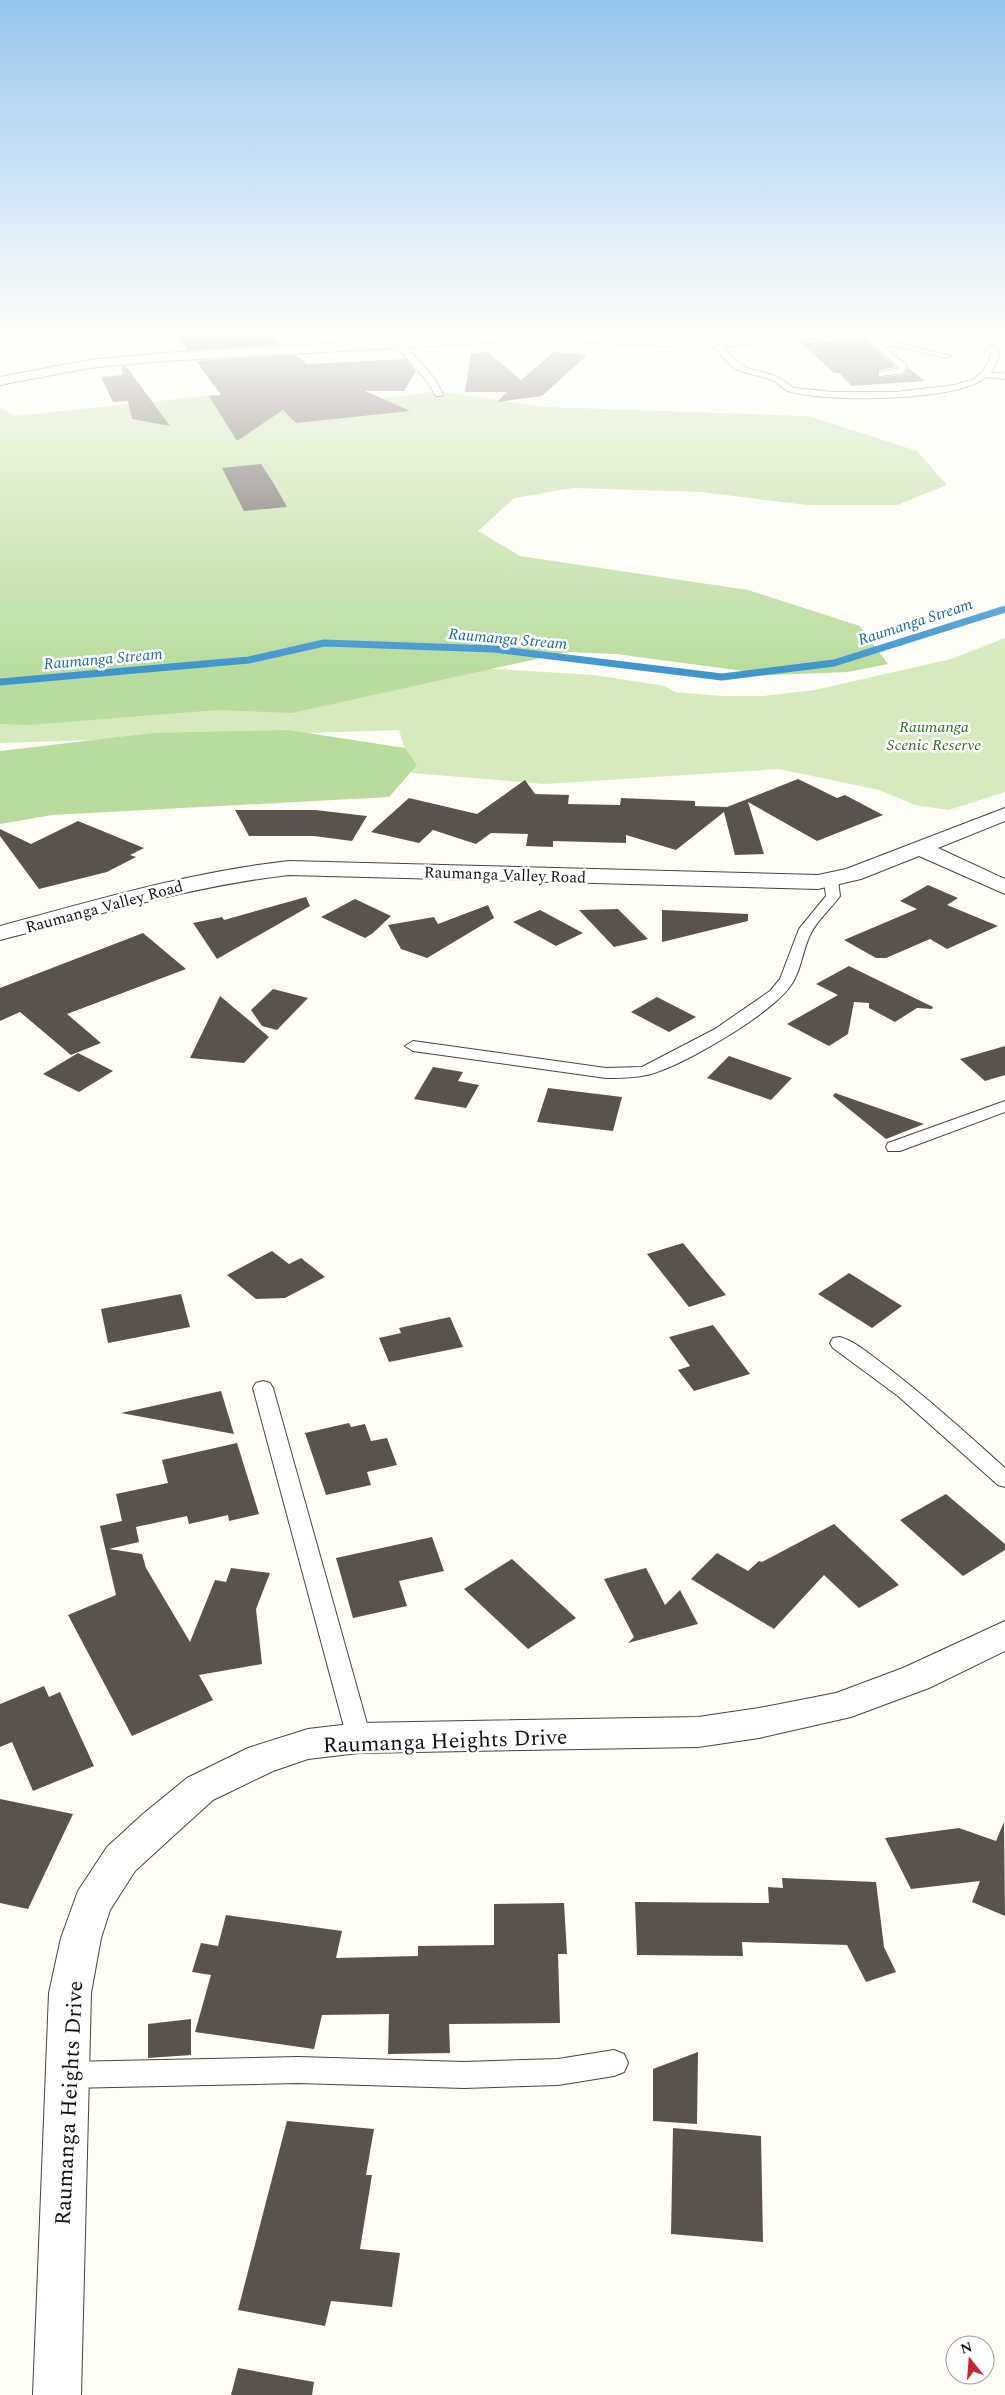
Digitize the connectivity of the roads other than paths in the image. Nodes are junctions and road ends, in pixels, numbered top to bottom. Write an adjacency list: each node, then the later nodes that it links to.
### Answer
1 (1005, 814): 2 (street, Raumanga Valley Road)
2 (918, 847): 3 (street, Raumanga Valley Road); 4 (street)
3 (831, 880): 5 (street, Raumanga Valley Road); 6 (lane)
4 (1005, 887)
5 (0, 933)
6 (413, 1046)
7 (1005, 1106): 8 (lane)
8 (894, 1147)
9 (840, 1344): 11 (lane)
10 (262, 1388): 13 (lane)
11 (1005, 1480)
12 (1005, 1635): 13 (street, Raumanga Heights Drive)
13 (359, 1738): 15 (street, Raumanga Heights Drive)
14 (614, 2063): 15 (lane)
15 (67, 2075): 16 (street, Raumanga Heights Drive)
16 (57, 2395)

